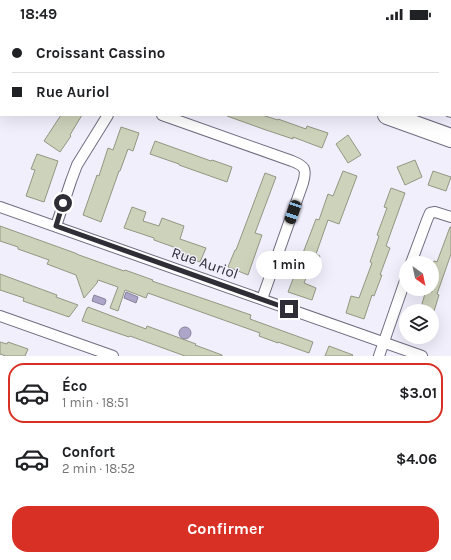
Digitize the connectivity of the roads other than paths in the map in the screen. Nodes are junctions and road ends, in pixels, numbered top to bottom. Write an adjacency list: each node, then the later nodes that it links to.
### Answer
1 (107, 116): 7 (street)
2 (165, 116): 10 (street)
3 (390, 116): 4 (highway)
4 (451, 138)
5 (0, 207): 7 (street, Rue Auriol)
6 (451, 217): 8 (street)
7 (56, 226): 10 (street, Rue Auriol)
8 (414, 256)
9 (400, 296): 12 (street)
10 (262, 299): 12 (street, Rue Auriol)
11 (0, 316): 13 (street)
12 (383, 342): 14 (street); 15 (street, Rue Auriol)
13 (113, 356)
14 (379, 356)
15 (422, 356)

